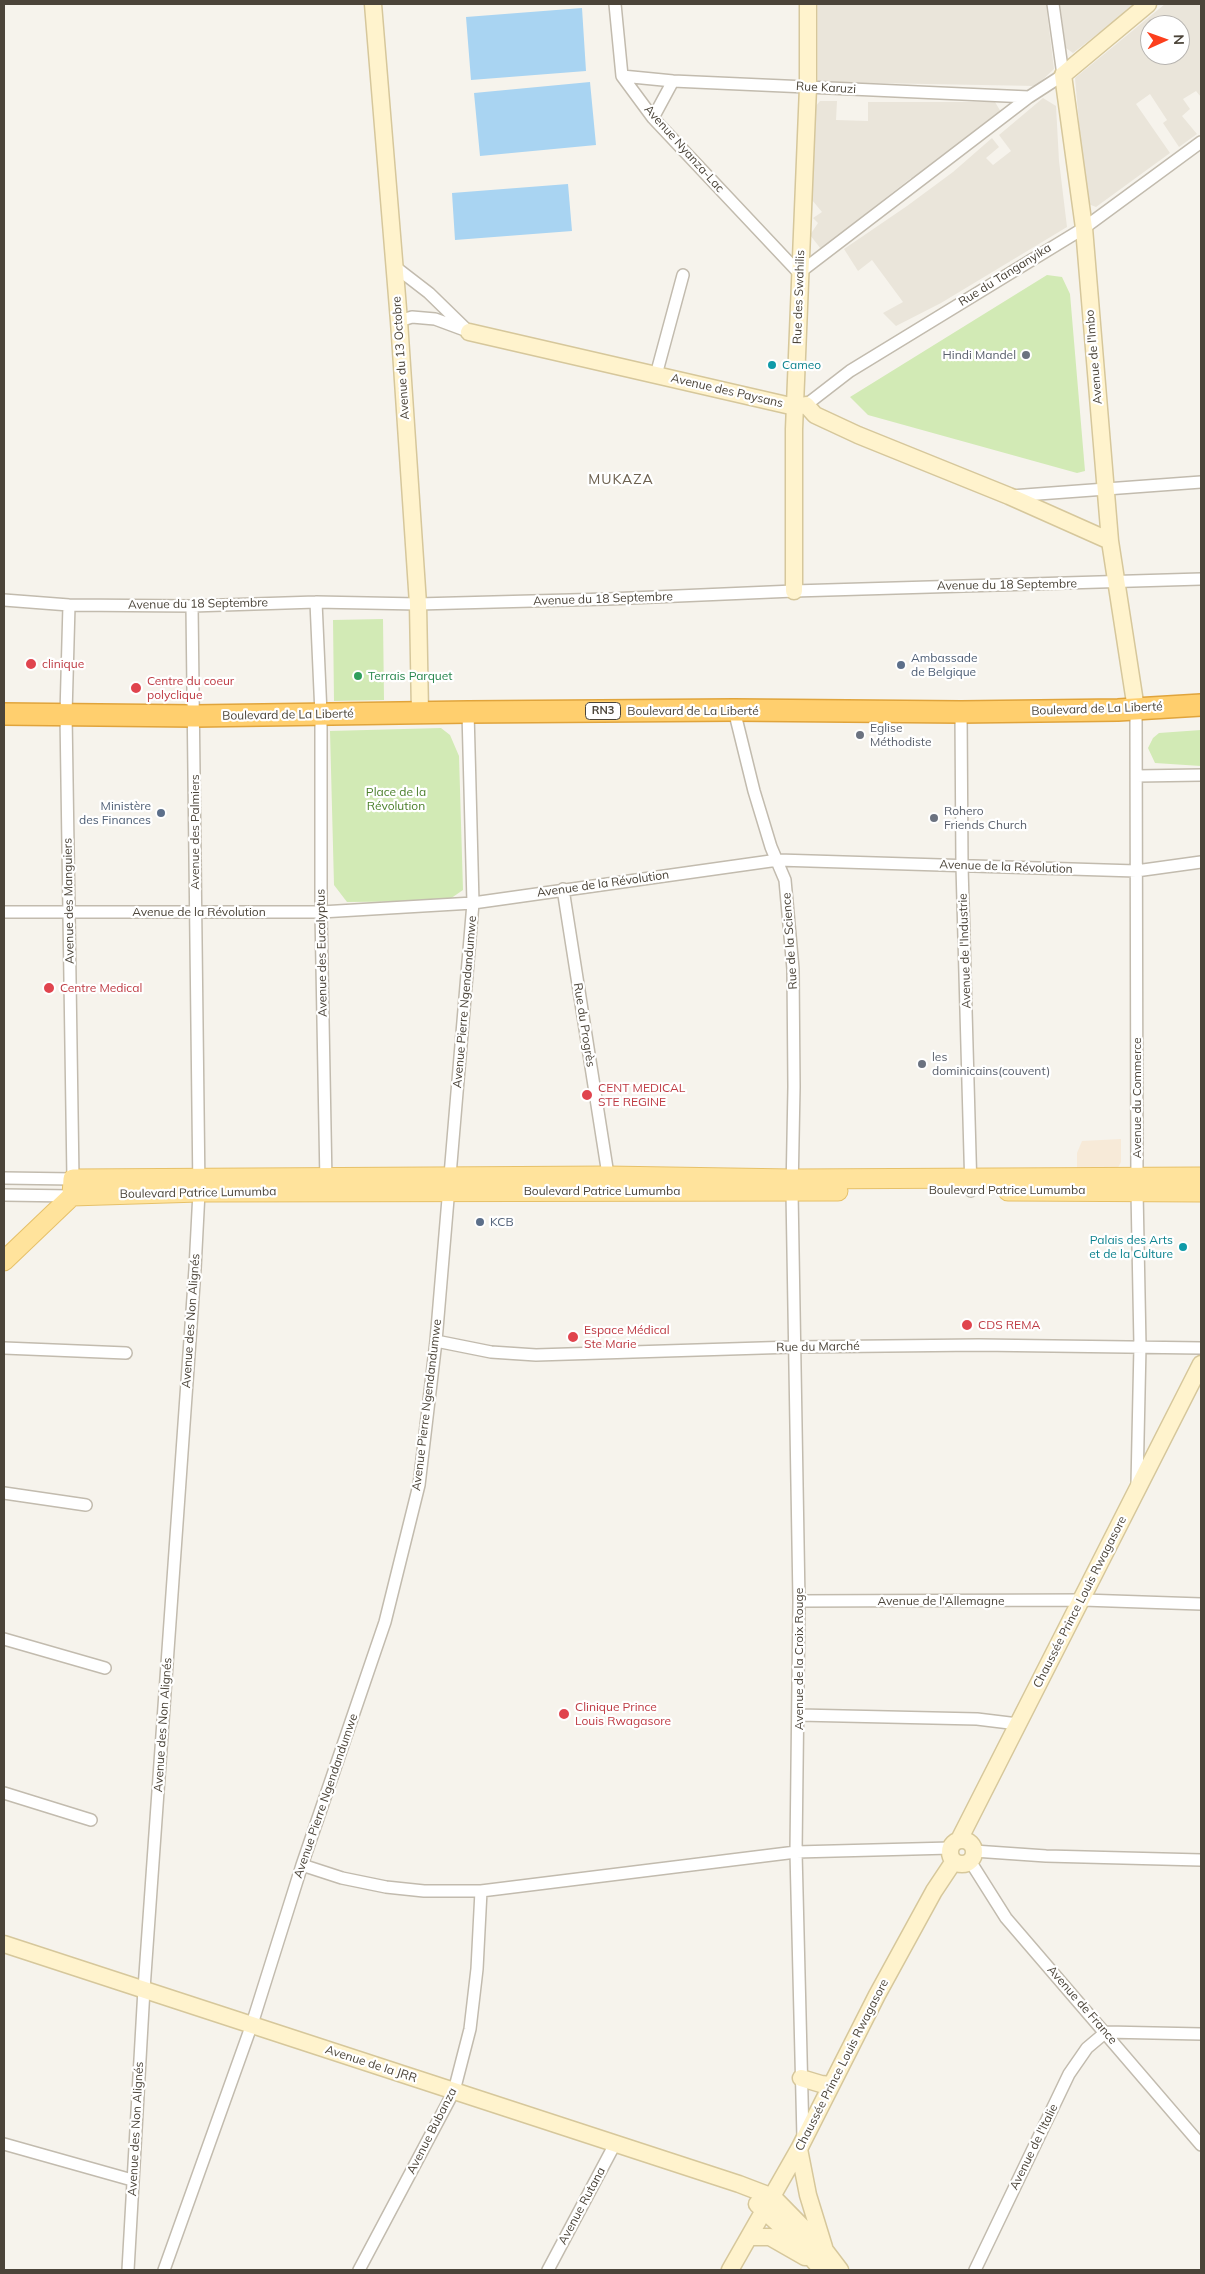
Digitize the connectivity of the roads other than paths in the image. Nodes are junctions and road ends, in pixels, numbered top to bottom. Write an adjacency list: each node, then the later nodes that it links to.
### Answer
1 (373, 4): 14 (street, Avenue du 13 Octobre)
2 (615, 4): 7 (street)
3 (808, 4): 9 (street, Rue des Swahilis)
4 (1053, 4): 6 (street, Avenue de l'Imbo)
5 (1148, 4): 6 (street)
6 (1063, 75): 10 (street); 13 (street, Avenue de l'Imbo)
7 (622, 76): 8 (street, Rue Karuzi); 11 (street, Avenue Nyanza-Lac)
8 (673, 81): 9 (street, Rue Karuzi); 11 (street)
9 (808, 87): 10 (street, Rue Karuzi); 15 (street, Rue des Swahilis)
10 (1029, 96): 15 (street)
11 (653, 118): 15 (street, Avenue Nyanza-Lac)
12 (1201, 142): 13 (street, Rue du Tanganyika)
13 (1084, 228): 20 (street, Rue du Tanganyika); 22 (street, Avenue de l'Imbo)
14 (394, 266): 17 (street, Avenue du 13 Octobre); 18 (street)
15 (799, 273): 20 (street, Rue des Swahilis)
16 (683, 275): 19 (street)
17 (399, 320): 18 (street, Avenue des Paysans); 30 (street, Avenue du 13 Octobre)
18 (469, 332): 19 (street, Avenue des Paysans)
19 (656, 375): 20 (street, Avenue des Paysans)
20 (800, 406): 23 (street, Avenue des Paysans); 27 (street, Rue des Swahilis)
21 (1201, 482): 22 (street)
22 (1105, 487): 23 (street); 24 (street, Avenue de l'Imbo)
23 (1009, 496): 24 (street, Avenue des Paysans)
24 (1110, 541): 26 (street, Avenue de l'Imbo)
25 (1201, 579): 26 (street, Avenue du 18 Septembre)
26 (1115, 583): 27 (street, Avenue du 18 Septembre); 34 (street, Avenue de l'Imbo)
27 (794, 591): 30 (street, Avenue du 18 Septembre)
28 (4, 600): 31 (street, Avenue du 18 Septembre)
29 (316, 602): 30 (street, Avenue du 18 Septembre); 32 (street, Avenue du 18 Septembre); 41 (street, Avenue des Eucalyptus)
30 (418, 604): 38 (street, Avenue du 13 Octobre)
31 (69, 605): 32 (street, Avenue du 18 Septembre); 40 (street, Avenue des Manguiers)
32 (192, 606): 42 (street, Avenue des Palmiers)
33 (1201, 705): 34 (highway, Boulevard de La Liberté / RN3)
34 (1136, 709): 37 (highway, Boulevard de La Liberté / RN3); 44 (street, Avenue du Commerce)
35 (734, 710): 36 (highway, Boulevard de La Liberté / RN3); 37 (highway, Boulevard de La Liberté / RN3); 45 (street, Rue de la Science)
36 (468, 712): 38 (highway, Boulevard de La Liberté / RN3); 50 (street, Avenue Pierre Ngendandumwe)
37 (961, 712): 47 (street, Avenue de l'Industrie)
38 (420, 713): 41 (highway, Boulevard de La Liberté / RN3)
39 (4, 714): 40 (highway, Boulevard de La Liberté / RN3)
40 (66, 714): 42 (highway, Boulevard de La Liberté / RN3); 52 (street, Avenue des Manguiers)
41 (321, 714): 42 (highway, Boulevard de La Liberté / RN3); 54 (street, Avenue des Eucalyptus)
42 (195, 716): 53 (street, Avenue des Palmiers)
43 (1201, 775): 44 (street)
44 (1137, 776): 48 (street, Avenue du Commerce)
45 (778, 860): 47 (street, Avenue de la Révolution); 49 (street, Avenue de la Révolution); 63 (street, Rue de la Science)
46 (1201, 862): 48 (street, Avenue de la Révolution)
47 (962, 866): 48 (street, Avenue de la Révolution); 60 (street, Avenue de l'Industrie)
48 (1136, 871): 61 (street, Avenue du Commerce)
49 (563, 889): 50 (street, Avenue de la Révolution); 57 (street, Rue du Progrès)
50 (473, 903): 54 (street, Avenue de la Révolution); 59 (street, Avenue Pierre Ngendandumwe)
51 (4, 912): 52 (street, Avenue de la Révolution)
52 (68, 912): 53 (street, Avenue de la Révolution); 64 (street, Avenue des Manguiers)
53 (195, 912): 54 (street, Avenue de la Révolution); 62 (street, Avenue des Palmiers)
54 (320, 912): 58 (street, Avenue des Eucalyptus)
55 (1201, 1177): 61 (main road, Boulevard Patrice Lumumba)
56 (4, 1178): 64 (street, Boulevard Patrice Lumumba)
57 (609, 1183): 59 (main road, Boulevard Patrice Lumumba); 63 (main road, Boulevard Patrice Lumumba)
58 (326, 1184): 59 (main road, Boulevard Patrice Lumumba); 62 (main road, Boulevard Patrice Lumumba)
59 (450, 1184): 68 (street, Avenue Pierre Ngendandumwe)
60 (971, 1184): 61 (main road, Boulevard Patrice Lumumba); 63 (main road, Boulevard Patrice Lumumba)
61 (1137, 1184): 65 (main road, Boulevard Patrice Lumumba); 69 (street, Avenue du Commerce)
62 (199, 1186): 64 (main road, Boulevard Patrice Lumumba); 93 (street, Avenue des Non Alignés)
63 (792, 1186): 70 (street, Avenue de la Croix Rouge)
64 (72, 1187): 66 (street, Boulevard Patrice Lumumba); 67 (main road)
65 (1201, 1192)
66 (4, 1195)
67 (4, 1261)
68 (436, 1341): 70 (street, Rue du Marché); 90 (street, Avenue Pierre Ngendandumwe)
69 (1140, 1346): 70 (street, Rue du Marché); 72 (street, Rue du Marché); 75 (street, Avenue du Commerce)
70 (794, 1347): 79 (street, Avenue de la Croix Rouge)
71 (4, 1348): 73 (street)
72 (1201, 1348)
73 (126, 1353)
74 (1201, 1364): 75 (street, Chaussée Prince Louis Rwagasore)
75 (1137, 1488): 78 (street, Chaussée Prince Louis Rwagasore)
76 (4, 1493): 77 (street)
77 (86, 1505)
78 (1083, 1600): 79 (street, Avenue de l'Allemagne); 80 (street, Avenue de l'Allemagne); 84 (street, Chaussée Prince Louis Rwagasore)
79 (799, 1601): 83 (street, Avenue de la Croix Rouge)
80 (1201, 1604)
81 (4, 1639): 82 (street)
82 (105, 1668)
83 (799, 1716): 84 (street); 87 (street, Avenue de la Croix Rouge)
84 (1018, 1724): 88 (street, Chaussée Prince Louis Rwagasore)
85 (4, 1793): 86 (street)
86 (92, 1820)
87 (796, 1852): 88 (street); 91 (street); 97 (street, Avenue de la Croix Rouge)
88 (962, 1852): 89 (street); 95 (street, Avenue de France); 98 (street, Chaussée Prince Louis Rwagasore)
89 (1201, 1860)
90 (302, 1865): 91 (street); 94 (street, Avenue Pierre Ngendandumwe)
91 (481, 1891): 99 (street, Avenue Bubanza)
92 (4, 1944): 93 (street, Avenue de la JRR)
93 (144, 1989): 94 (street, Avenue de la JRR); 104 (street, Avenue des Non Alignés)
94 (252, 2024): 99 (street, Avenue de la JRR); 111 (street, Avenue Pierre Ngendandumwe)
95 (1106, 2032): 96 (street); 103 (street, Avenue de France); 116 (street, Avenue de l'Italie)
96 (1201, 2034)
97 (801, 2078): 98 (street); 102 (street, Avenue de la Croix Rouge)
98 (830, 2085): 102 (street, Chaussée Prince Louis Rwagasore)
99 (454, 2091): 100 (street, Avenue de la JRR); 112 (street, Avenue Bubanza)
100 (616, 2142): 105 (street, Avenue de la JRR); 113 (street, Avenue Rutana)
101 (4, 2144): 104 (street)
102 (801, 2144): 106 (street, Chaussée Prince Louis Rwagasore); 109 (street)
103 (1201, 2145)
104 (132, 2180): 110 (street, Avenue des Non Alignés)
105 (739, 2184): 106 (street, Avenue de la JRR); 107 (street, Avenue de la JRR)
106 (774, 2197): 107 (street, Chaussée Prince Louis Rwagasore); 109 (street)
107 (764, 2212): 108 (street, Chaussée Prince Louis Rwagasore); 109 (street, Avenue de la JRR)
108 (750, 2237): 109 (street); 114 (street, Chaussée Prince Louis Rwagasore)
109 (821, 2260): 115 (street)
110 (128, 2270)
111 (164, 2270)
112 (359, 2270)
113 (548, 2270)
114 (730, 2270)
115 (840, 2270)
116 (975, 2270)

